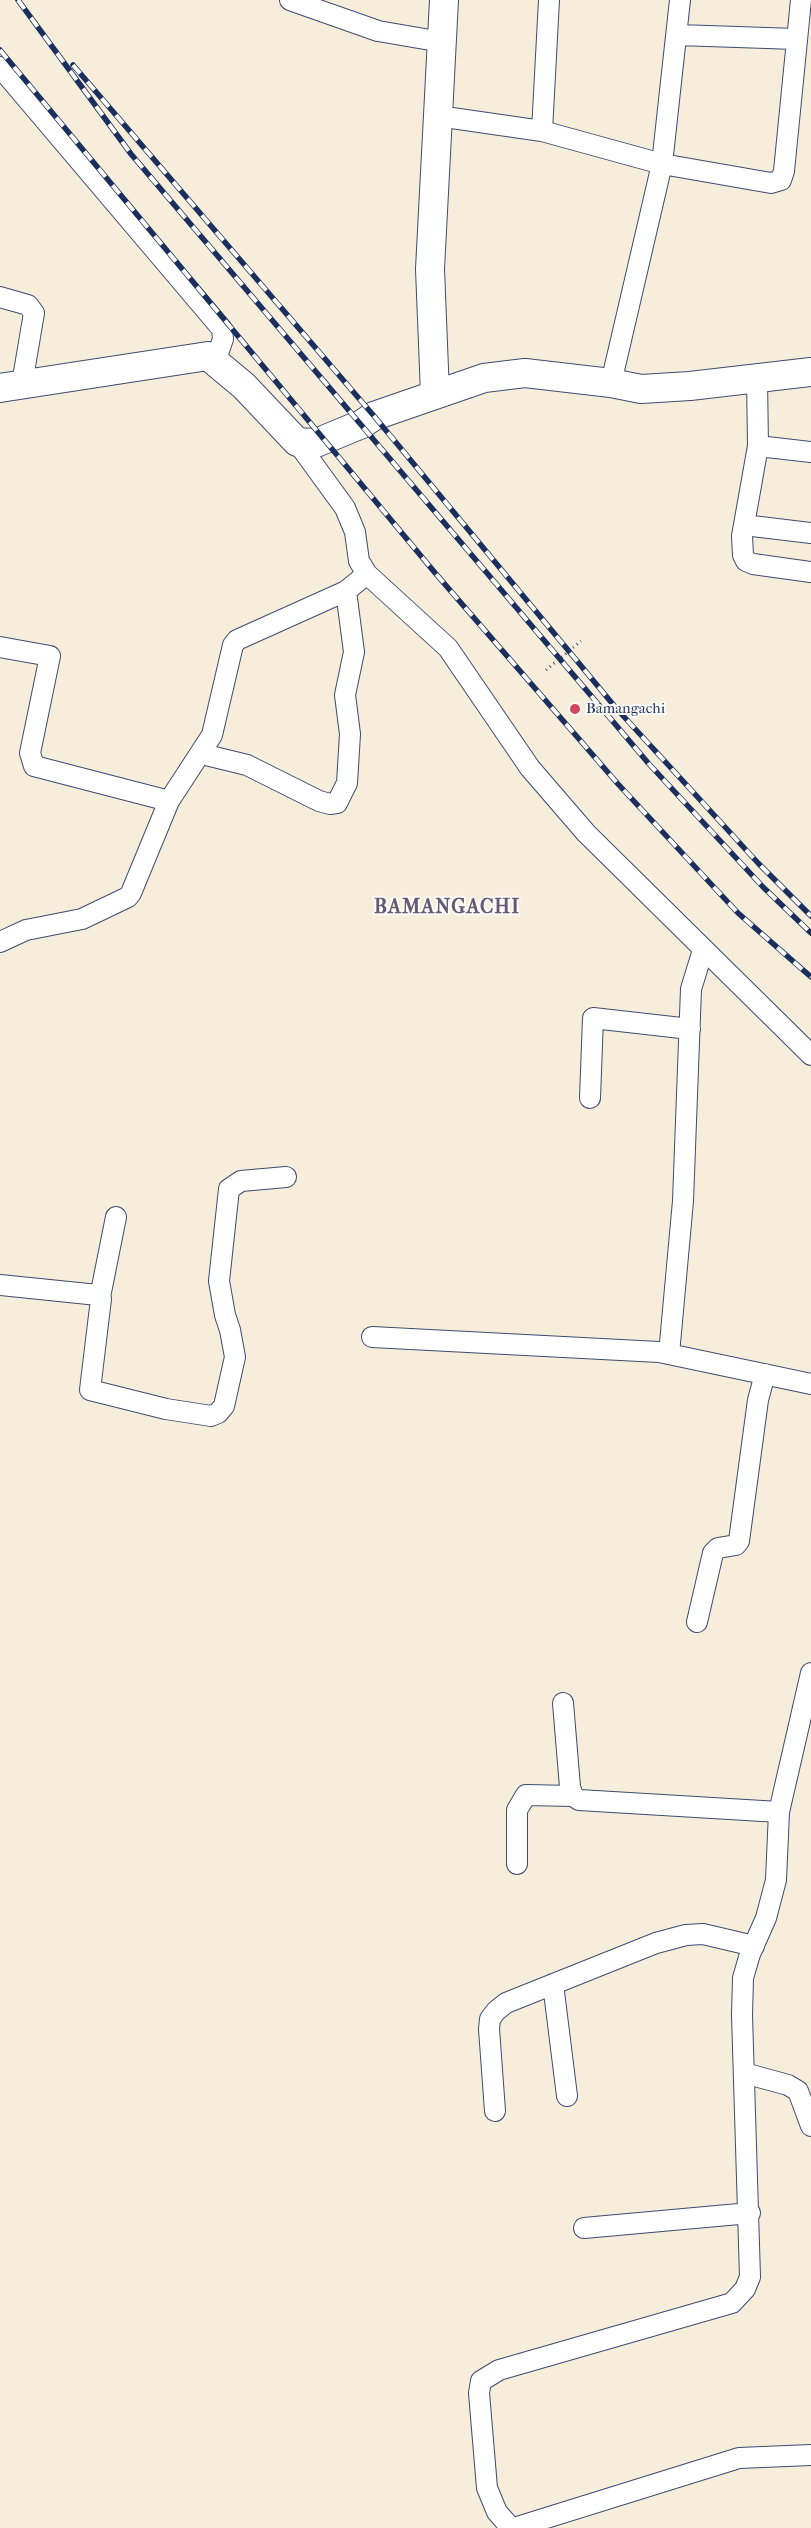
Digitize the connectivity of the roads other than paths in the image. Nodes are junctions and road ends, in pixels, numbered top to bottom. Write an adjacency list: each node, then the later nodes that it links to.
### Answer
1 (290, 0): 8 (street)
2 (444, 0): 8 (street)
3 (549, 0): 11 (street)
4 (680, 0): 6 (street)
5 (801, 0): 7 (street)
6 (678, 35): 7 (street); 12 (street)
7 (796, 39): 12 (street)
8 (442, 42): 10 (street)
9 (0, 67): 14 (street)
10 (438, 116): 11 (street); 19 (street)
11 (542, 131): 12 (street)
12 (662, 164): 17 (street)
13 (0, 297): 18 (street)
14 (215, 362): 18 (street); 20 (street)
15 (811, 372): 16 (street)
16 (757, 378): 17 (street); 21 (street)
17 (611, 382): 19 (street)
18 (11, 386)
19 (435, 394): 20 (street)
20 (297, 442): 26 (street)
21 (758, 446): 22 (street); 23 (street)
22 (811, 452)
23 (744, 525): 24 (street); 25 (street)
24 (811, 533)
25 (811, 572)
26 (367, 574): 27 (street); 32 (street)
27 (346, 591): 29 (street); 29 (street)
28 (0, 647): 30 (street)
29 (202, 754): 30 (street)
30 (169, 801): 31 (street)
31 (0, 942)
32 (703, 950): 33 (street); 34 (street)
33 (690, 1029): 35 (street); 41 (street)
34 (811, 1056)
35 (590, 1098)
36 (286, 1177): 39 (street)
37 (116, 1217): 39 (street)
38 (0, 1285): 39 (street)
39 (100, 1296)
40 (372, 1337): 41 (street)
41 (669, 1354): 42 (street)
42 (765, 1374): 43 (street); 44 (street)
43 (811, 1384)
44 (697, 1622)
45 (811, 1673): 48 (street)
46 (563, 1703): 47 (street)
47 (573, 1796): 48 (street); 49 (street)
48 (779, 1812): 50 (street)
49 (517, 1864)
50 (754, 1946): 51 (street); 52 (street)
51 (553, 1984): 53 (street); 54 (street)
52 (744, 2073): 55 (street); 56 (street)
53 (567, 2096)
54 (495, 2110)
55 (811, 2126)
56 (750, 2213): 57 (street); 59 (street)
57 (584, 2228)
58 (811, 2455): 59 (street)
59 (513, 2528)

